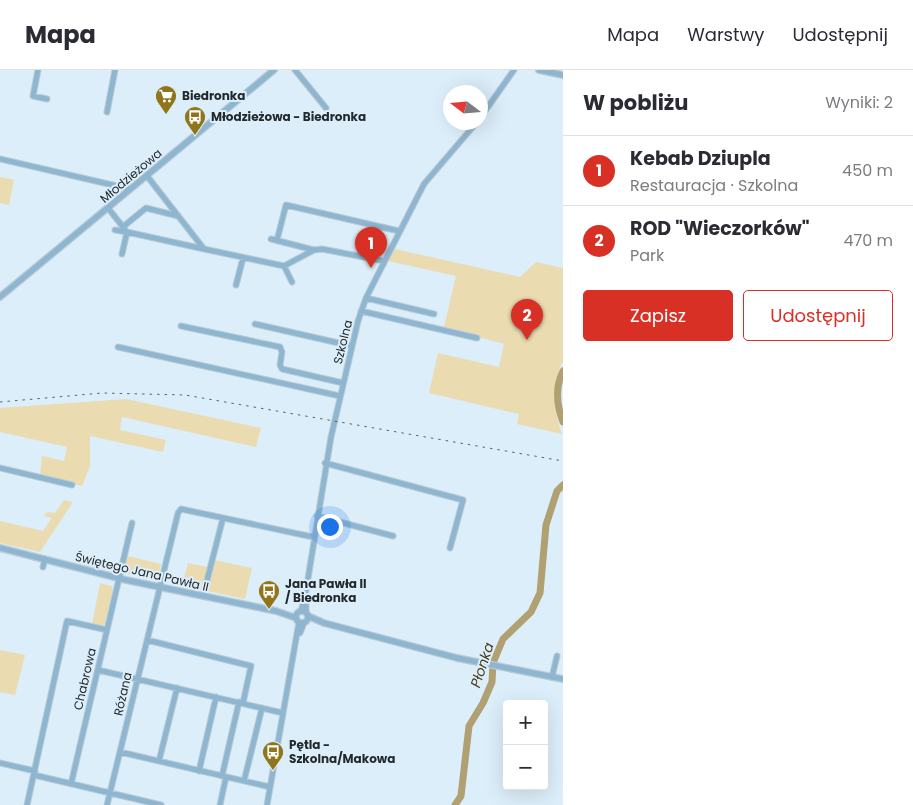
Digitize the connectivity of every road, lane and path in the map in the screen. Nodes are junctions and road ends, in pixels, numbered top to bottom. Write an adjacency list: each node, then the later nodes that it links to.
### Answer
1 (38, 70): 8 (street)
2 (115, 70): 11 (street)
3 (295, 70): 10 (street)
4 (514, 70): 9 (street)
5 (539, 70): 7 (street)
6 (271, 71): 14 (street, Młodzieżowa)
7 (563, 75)
8 (47, 99)
9 (488, 107)
10 (326, 108)
11 (107, 112)
12 (470, 130): 20 (street, Szkolna)
13 (0, 159): 15 (street)
14 (147, 176): 15 (street, Młodzieżowa); 17 (street)
15 (130, 189): 16 (street, Młodzieżowa)
16 (108, 208): 18 (street); 30 (street, Młodzieżowa)
17 (179, 216): 18 (street); 22 (street)
18 (124, 226): 21 (street)
19 (115, 230): 21 (street)
20 (399, 231): 23 (street); 26 (street, Szkolna)
21 (127, 232): 22 (street); 24 (street)
22 (204, 248): 25 (street)
23 (314, 250): 26 (street); 27 (street)
24 (122, 254)
25 (243, 258): 27 (street); 29 (street)
26 (384, 262): 31 (street, Szkolna)
27 (284, 266): 28 (street)
28 (292, 282)
29 (236, 286)
30 (0, 297)
31 (366, 298): 32 (street, Szkolna); 33 (street)
32 (361, 311): 36 (street); 37 (street, Szkolna)
33 (434, 314)
34 (255, 324): 37 (street)
35 (181, 326): 39 (street)
36 (477, 338)
37 (352, 346): 39 (street, Szkolna)
38 (118, 347): 40 (street)
39 (343, 383): 40 (street, Szkolna)
40 (340, 396): 41 (street, Szkolna)
41 (326, 463): 44 (street, Szkolna); 50 (street)
42 (0, 468): 43 (street)
43 (72, 485)
44 (317, 516): 47 (street); 48 (street, Szkolna)
45 (223, 518): 48 (street); 54 (street, Różana); 55 (street)
46 (132, 523): 53 (street, Chabrowa)
47 (393, 536)
48 (313, 537): 56 (street, Szkolna)
49 (0, 548): 51 (street, Świętego Jana Pawła II)
50 (450, 548)
51 (45, 559): 52 (street); 53 (street, Świętego Jana Pawła II)
52 (43, 568)
53 (119, 578): 54 (street, Świętego Jana Pawła II); 57 (street, Chabrowa)
54 (159, 587): 55 (street, Świętego Jana Pawła II); 58 (street, Różana)
55 (203, 596): 56 (street, Świętego Jana Pawła II)
56 (302, 617): 61 (street, Świętego Jana Pawła II); 68 (street, Szkolna)
57 (107, 630): 60 (street, Chabrowa); 73 (street)
58 (146, 640): 62 (street, Różana); 66 (street)
59 (558, 656): 61 (street)
60 (98, 670): 62 (street); 76 (street, Chabrowa)
61 (552, 678): 63 (street, Świętego Jana Pawła II)
62 (137, 679): 64 (street); 69 (street, Różana)
63 (563, 679)
64 (177, 688): 65 (street); 70 (street)
65 (216, 697): 66 (street); 72 (street)
66 (241, 703): 67 (street); 74 (street)
67 (262, 708): 68 (street); 75 (street)
68 (283, 713): 77 (street, Szkolna)
69 (120, 752): 70 (street); 78 (street, Różana)
70 (160, 761): 72 (street)
71 (0, 762): 73 (street)
72 (199, 771): 74 (street)
73 (34, 773): 76 (street); 79 (street)
74 (224, 776): 75 (street); 82 (street)
75 (244, 781): 77 (street)
76 (71, 784): 78 (street)
77 (270, 787): 83 (street, Szkolna)
78 (110, 793): 80 (street, Różana); 81 (street)
79 (27, 805)
80 (107, 805)
81 (161, 805)
82 (220, 805)
83 (267, 805)

